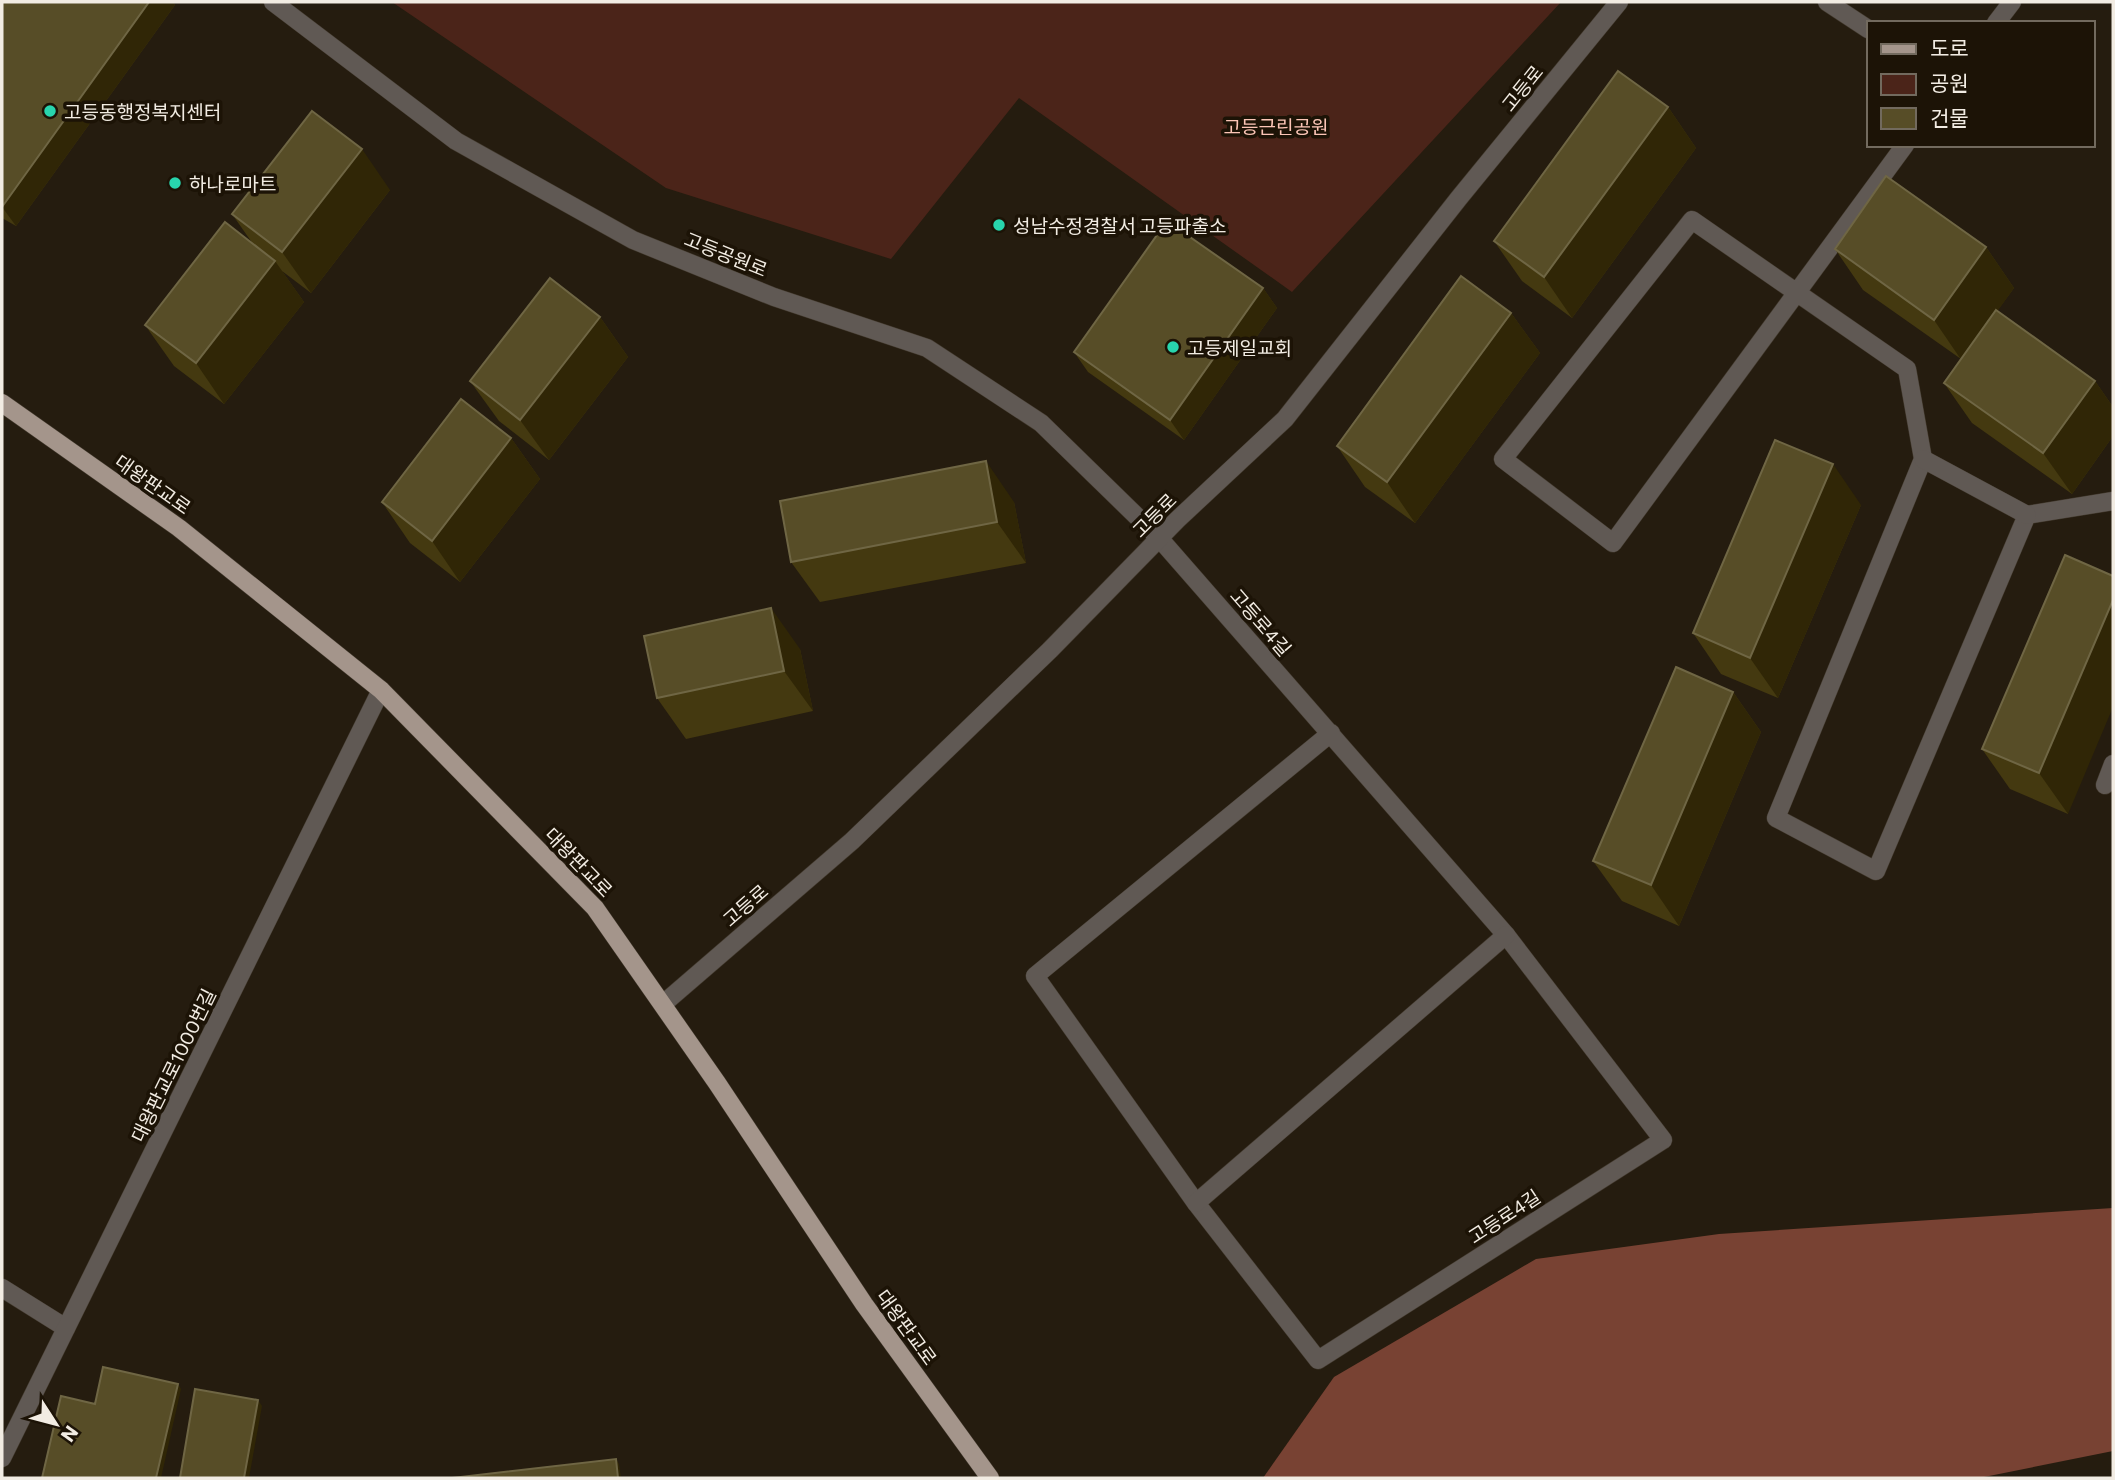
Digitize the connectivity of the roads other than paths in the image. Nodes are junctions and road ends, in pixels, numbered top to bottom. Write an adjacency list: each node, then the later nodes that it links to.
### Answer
1 (273, 2): 13 (street, 고등공원로)
2 (1619, 2): 13 (street, 고등로)
3 (1827, 2): 6 (street)
4 (2012, 2): 5 (street)
5 (1998, 21)
6 (1867, 28)
7 (1904, 147): 8 (street)
8 (1797, 293): 8 (street); 10 (street)
9 (2, 403): 14 (main road, 대왕판교로)
10 (1923, 459): 12 (street); 12 (street)
11 (2113, 501): 12 (street)
12 (2026, 515)
13 (1160, 539): 15 (street, 고등로4길); 19 (street, 고등로)
14 (382, 690): 19 (main road, 대왕판교로); 22 (street, 대왕판교로1000번길)
15 (1331, 733): 18 (street, 고등로4길); 20 (street, 고등로4길)
16 (2113, 764): 17 (street)
17 (2105, 785)
18 (1506, 934): 20 (street); 20 (street, 고등로4길)
19 (663, 1004): 24 (main road, 대왕판교로)
20 (1196, 1203)
21 (2, 1288): 22 (street)
22 (66, 1328): 23 (street, 대왕판교로1000번길)
23 (2, 1458)
24 (990, 1478)

